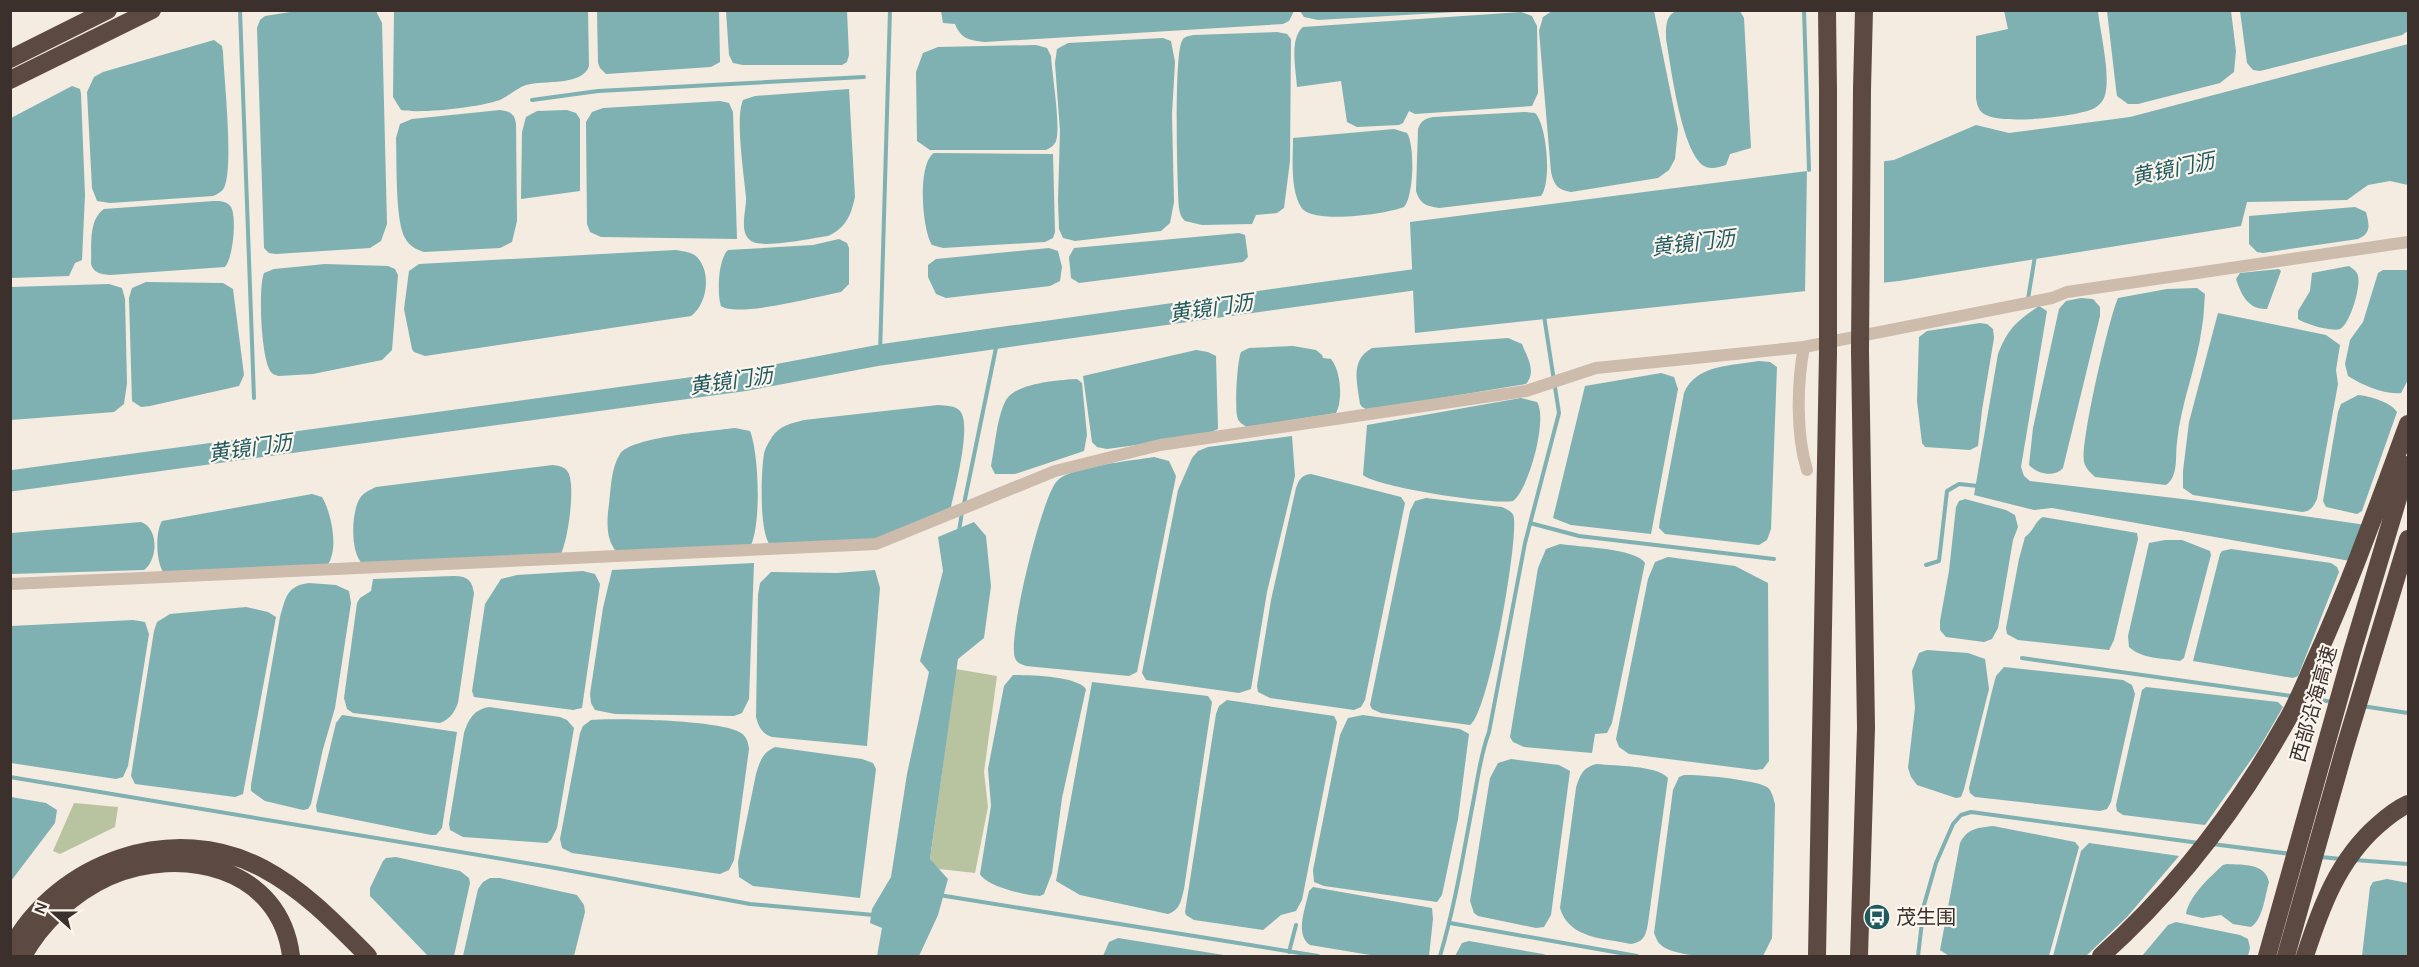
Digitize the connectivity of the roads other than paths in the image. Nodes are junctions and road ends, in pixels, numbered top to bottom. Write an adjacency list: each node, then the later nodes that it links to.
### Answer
1 (108, 10): 5 (highway)
2 (152, 10): 6 (highway)
3 (1827, 10): 19 (highway, bridge)
4 (1864, 10): 20 (highway, bridge)
5 (10, 59)
6 (10, 80)
7 (2409, 242): 8 (street)
8 (1804, 347): 11 (street); 13 (street)
9 (2409, 424): 21 (highway)
10 (2409, 465): 22 (highway, 西部沿海高速)
11 (1807, 470)
12 (2409, 539): 23 (highway)
13 (10, 584)
14 (2409, 804): 24 (highway)
15 (10, 950): 18 (highway)
16 (23, 957): 17 (highway)
17 (291, 957)
18 (368, 957)
19 (1817, 957)
20 (1859, 957)
21 (2101, 957)
22 (2266, 957)
23 (2286, 957)
24 (2305, 957)

